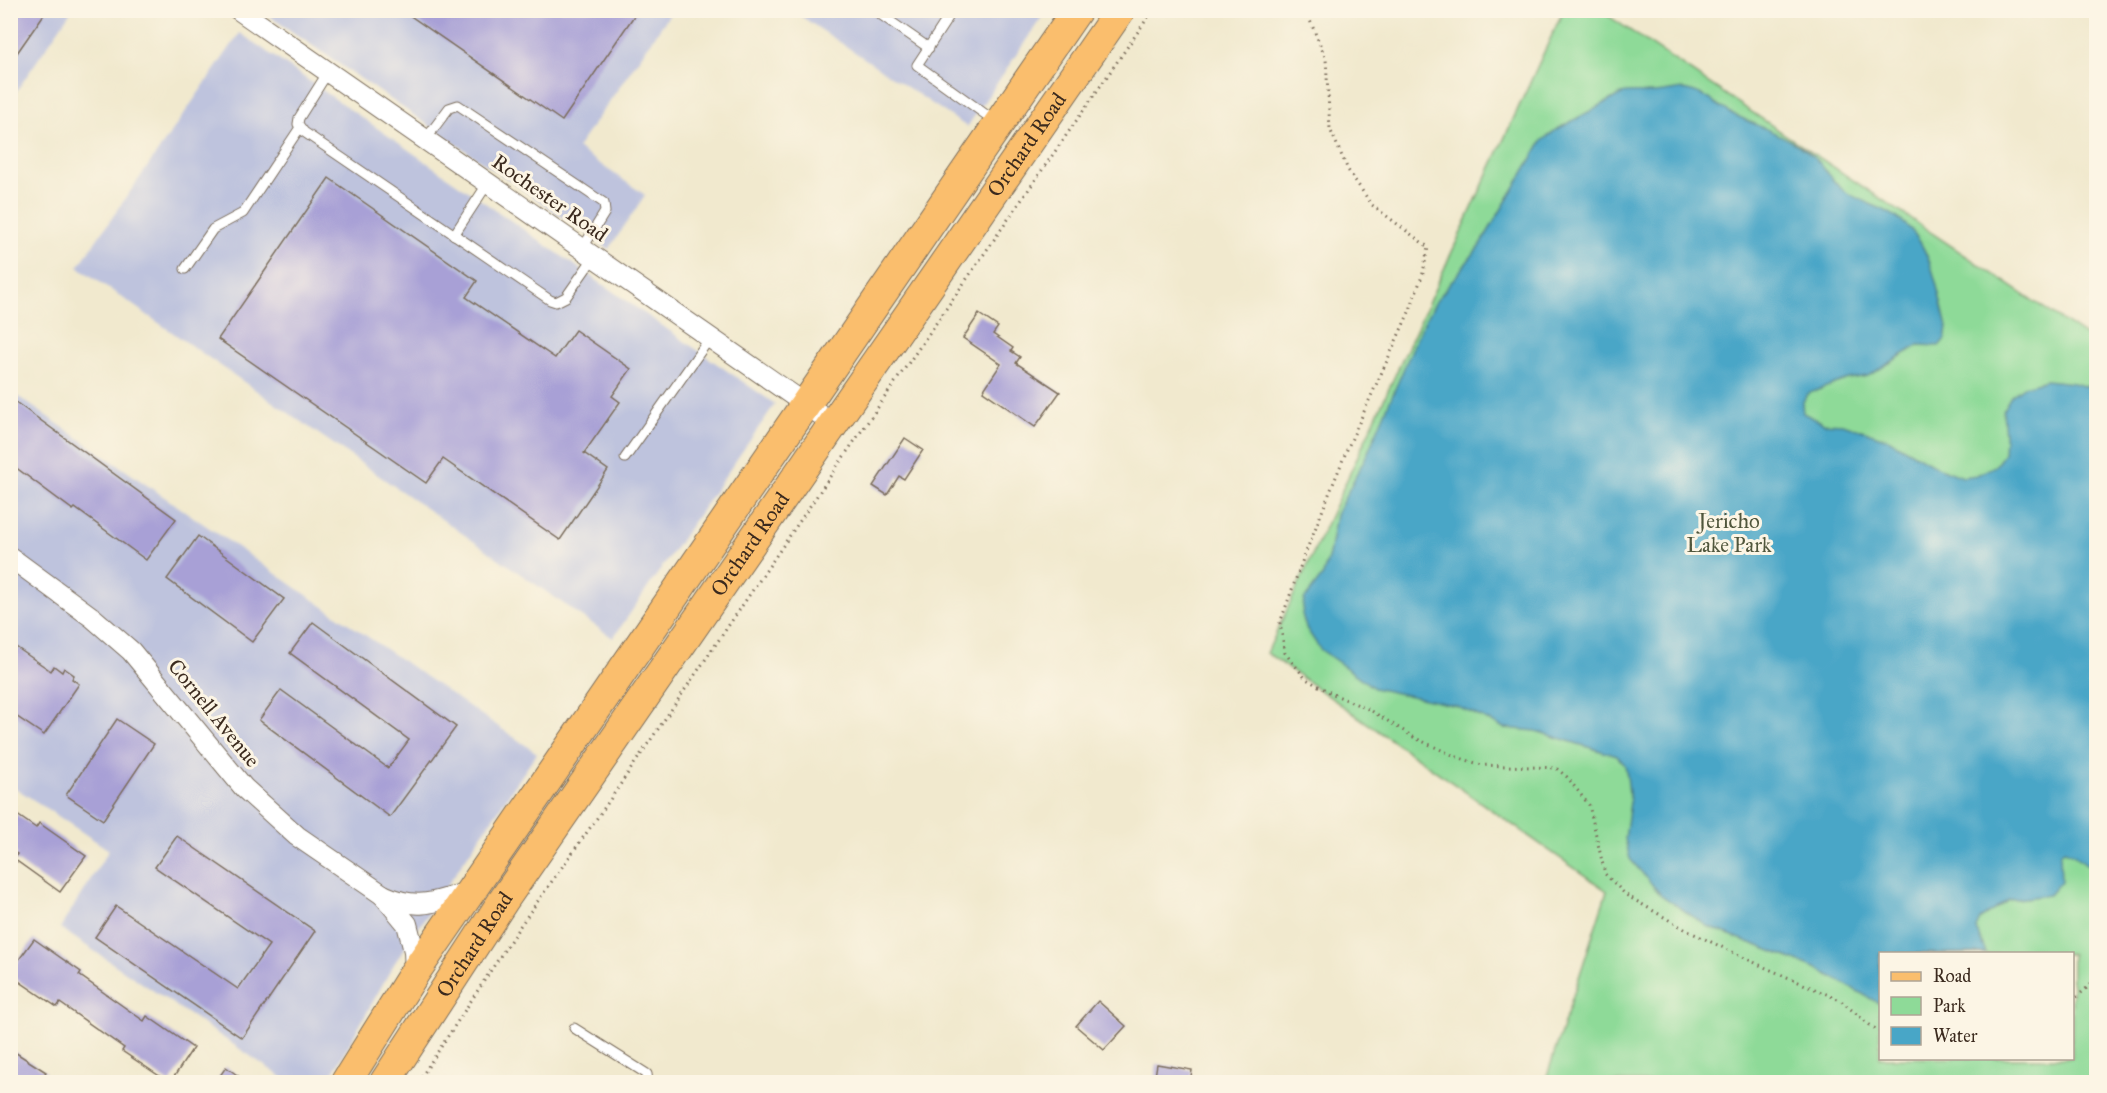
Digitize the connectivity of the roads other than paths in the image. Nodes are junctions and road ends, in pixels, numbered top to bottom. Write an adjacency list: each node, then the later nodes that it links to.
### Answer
1 (239, 10): 7 (street, Rochester Road)
2 (874, 10): 6 (lane)
3 (953, 10): 6 (lane)
4 (1077, 10): 8 (main road, Orchard Road)
5 (1120, 10): 17 (main road, Orchard Road)
6 (929, 48): 8 (lane)
7 (328, 72): 9 (lane); 10 (street, Rochester Road)
8 (998, 124): 16 (main road, Orchard Road)
9 (299, 129): 12 (lane); 14 (lane)
10 (425, 140): 11 (street, Rochester Road); 13 (lane)
11 (488, 183): 12 (lane); 13 (street, Rochester Road)
12 (454, 234): 13 (lane)
13 (588, 253): 15 (street, Rochester Road)
14 (185, 269)
15 (710, 338): 16 (street, Rochester Road); 18 (lane)
16 (806, 405): 17 (street, Rochester Road); 20 (main road, Orchard Road)
17 (834, 424): 25 (main road, Orchard Road)
18 (626, 458)
19 (10, 557): 21 (street, Cornell Avenue)
20 (471, 891): 21 (street, Cornell Avenue); 22 (main road, Orchard Road)
21 (383, 895): 22 (street, Cornell Avenue)
22 (415, 972): 24 (main road, Orchard Road)
23 (574, 1028): 26 (lane)
24 (346, 1083)
25 (385, 1083)
26 (648, 1083)

